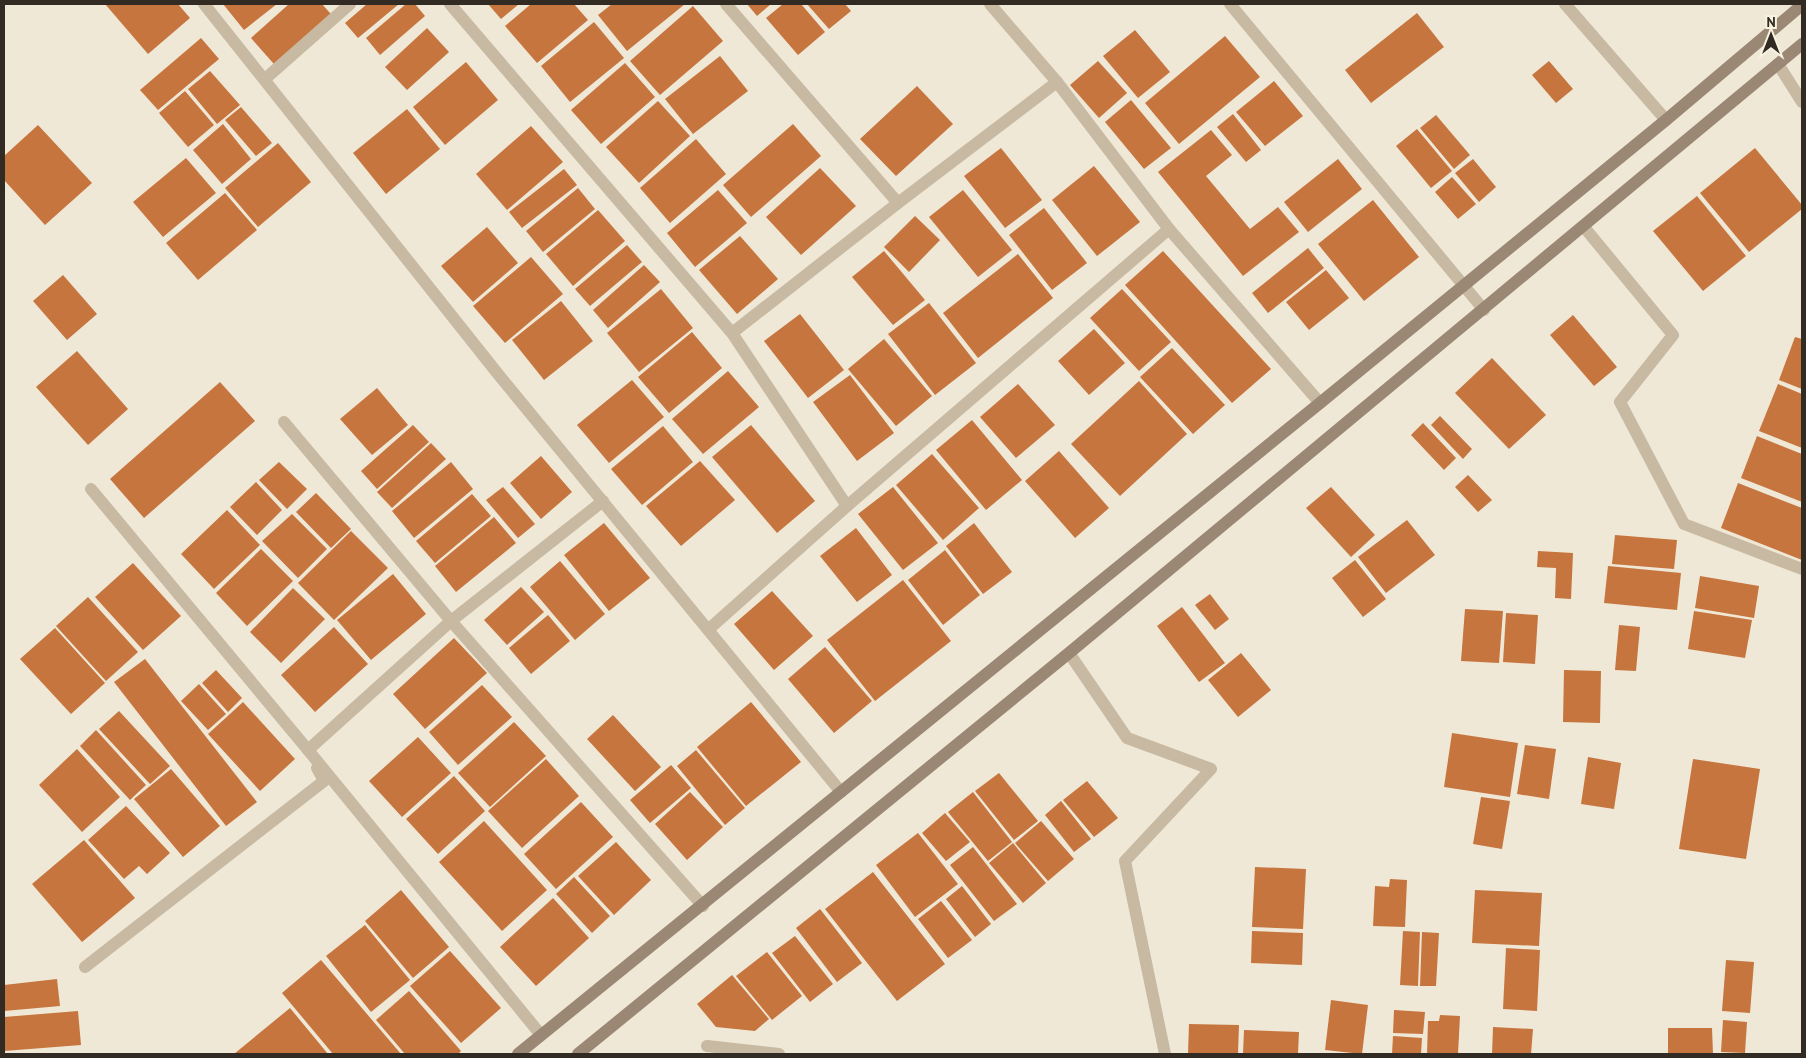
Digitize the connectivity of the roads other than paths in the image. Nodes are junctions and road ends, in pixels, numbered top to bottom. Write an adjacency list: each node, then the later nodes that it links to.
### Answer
1 (204, 4): 11 (street)
2 (350, 4): 11 (street)
3 (450, 4): 20 (street)
4 (726, 4): 15 (street)
5 (990, 4): 12 (street)
6 (1230, 4): 18 (street)
7 (1565, 4): 14 (street)
8 (1802, 5): 14 (street)
9 (1802, 44): 10 (street)
10 (1778, 64): 13 (street); 16 (street)
11 (265, 79): 24 (street)
12 (1057, 82): 15 (street); 17 (street)
13 (1802, 102)
14 (1666, 120): 18 (street)
15 (898, 203): 20 (street)
16 (1584, 227): 19 (street); 26 (street)
17 (1169, 229): 21 (street); 25 (street)
18 (1462, 285): 19 (street); 21 (street)
19 (1484, 310): 29 (street)
20 (732, 333): 25 (street)
21 (1320, 403): 31 (street)
22 (284, 422): 27 (street)
23 (91, 489): 30 (street)
24 (603, 501): 27 (street); 28 (street)
25 (847, 506): 28 (street)
26 (1802, 569)
27 (452, 621): 30 (street); 32 (street)
28 (709, 629): 31 (street)
29 (1069, 652): 37 (street); 39 (street)
30 (308, 750): 33 (street); 34 (street)
31 (842, 792): 32 (street)
32 (703, 906): 34 (street)
33 (85, 967)
34 (541, 1035): 36 (street)
35 (707, 1046): 38 (street)
36 (518, 1054)
37 (578, 1054)
38 (779, 1054)
39 (1164, 1054)

